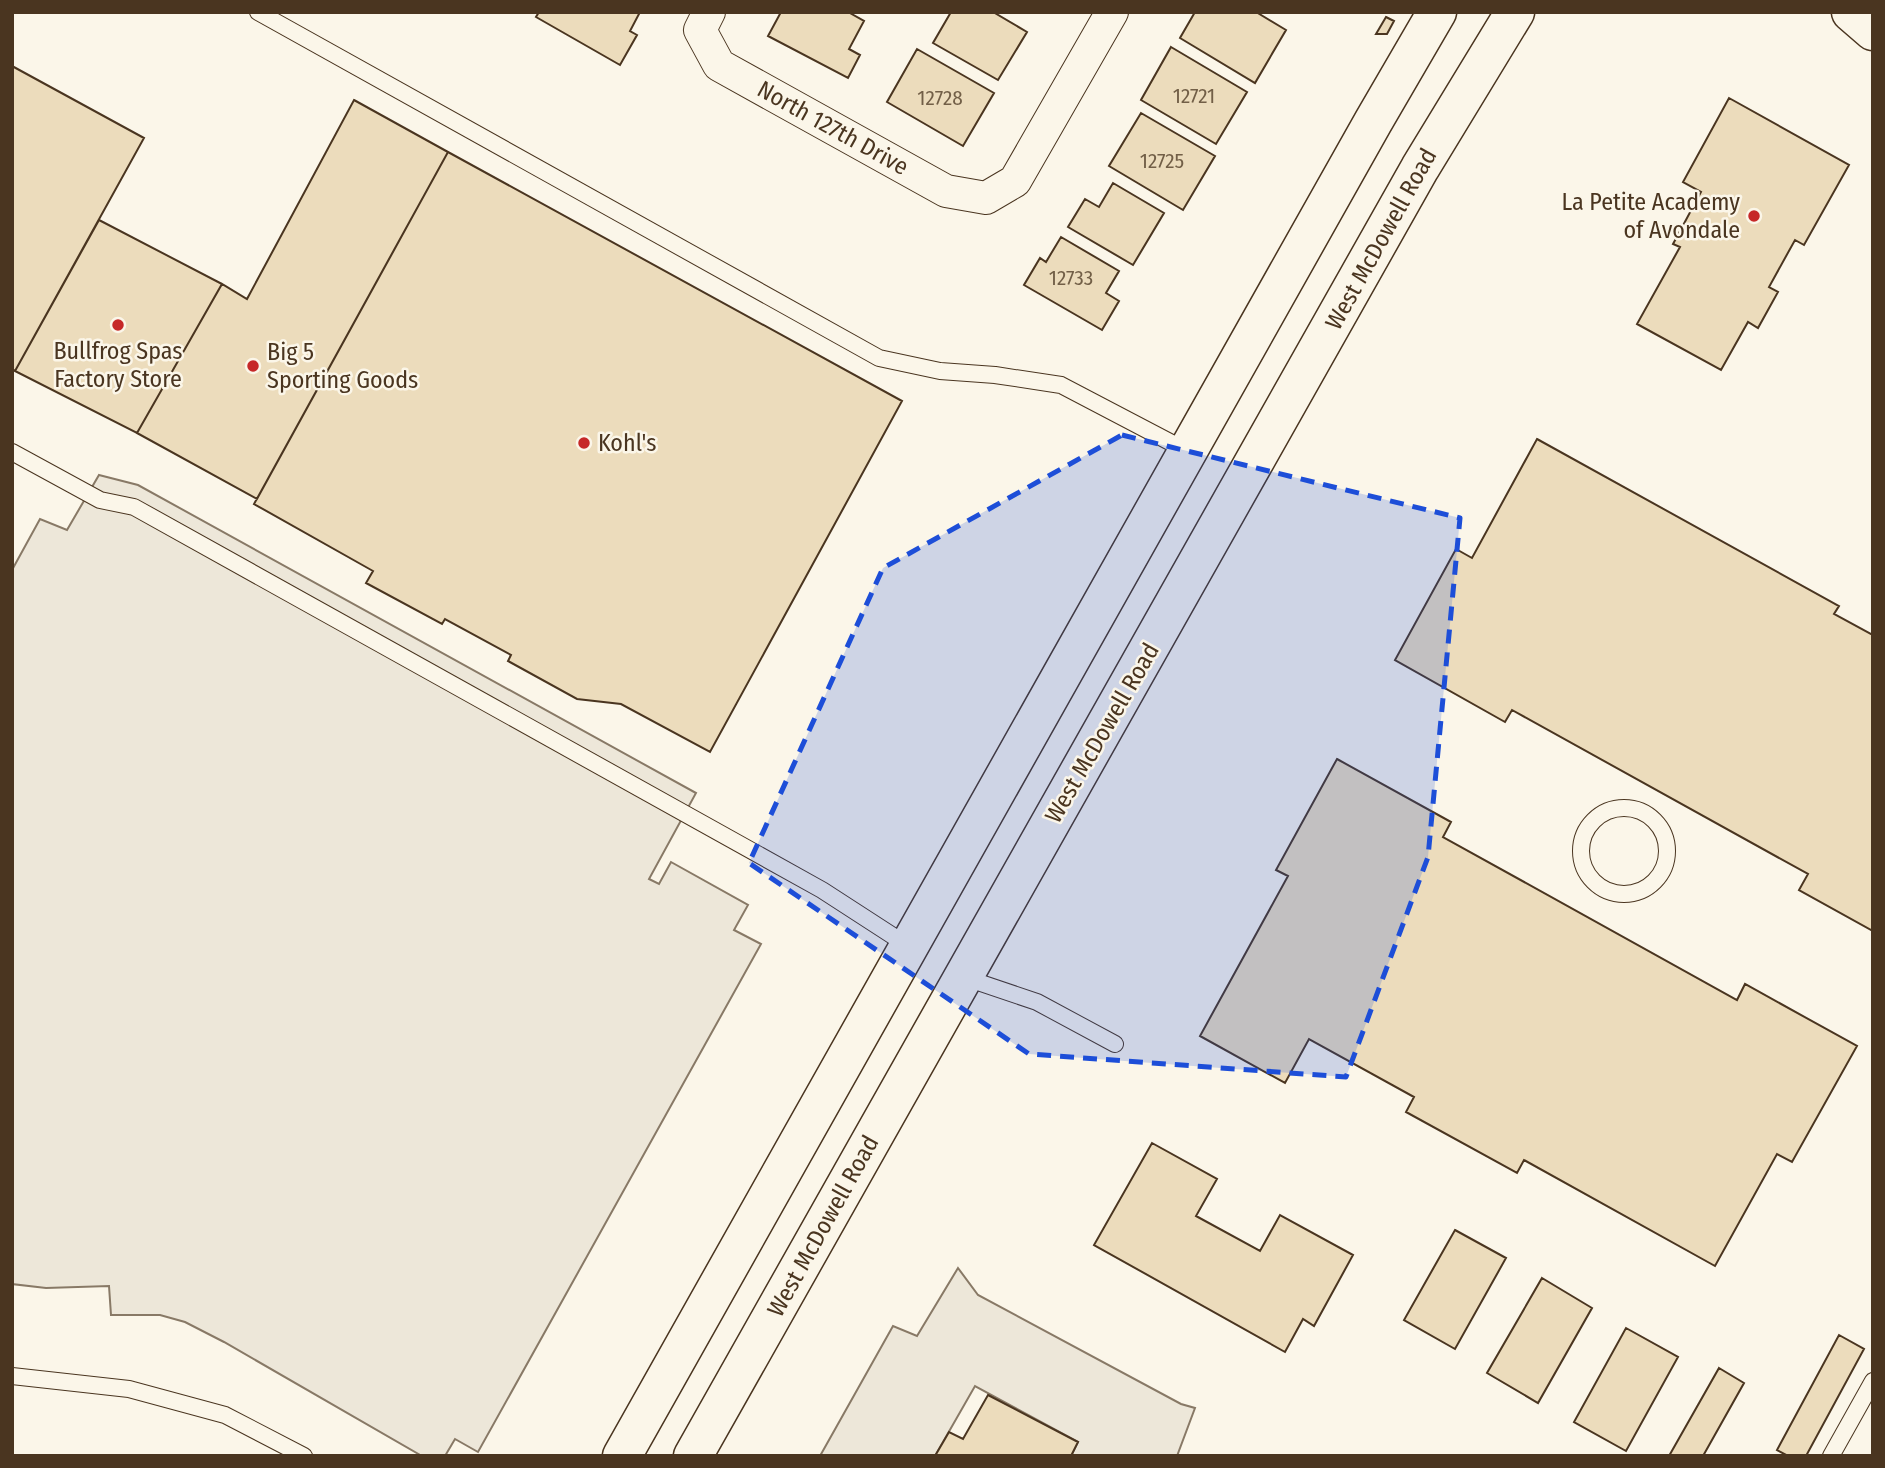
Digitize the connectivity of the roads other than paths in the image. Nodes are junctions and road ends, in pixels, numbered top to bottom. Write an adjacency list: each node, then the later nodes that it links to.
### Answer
1 (258, 12): 8 (lane)
2 (1112, 12): 6 (street, North 127th Drive)
3 (1437, 12): 8 (main road)
4 (1515, 12): 12 (main road, West McDowell Road)
5 (1851, 12): 7 (main road)
6 (704, 21)
7 (1873, 31)
8 (1187, 452): 11 (main road)
9 (14, 456): 11 (lane)
10 (1653, 818): 10 (lane)
11 (910, 947): 12 (main road); 17 (main road)
12 (963, 976): 13 (lane); 18 (main road, West McDowell Road)
13 (1115, 1044)
14 (12, 1376): 16 (lane)
15 (1873, 1381): 19 (lane)
16 (304, 1456)
17 (622, 1456)
18 (693, 1456)
19 (1831, 1456)

